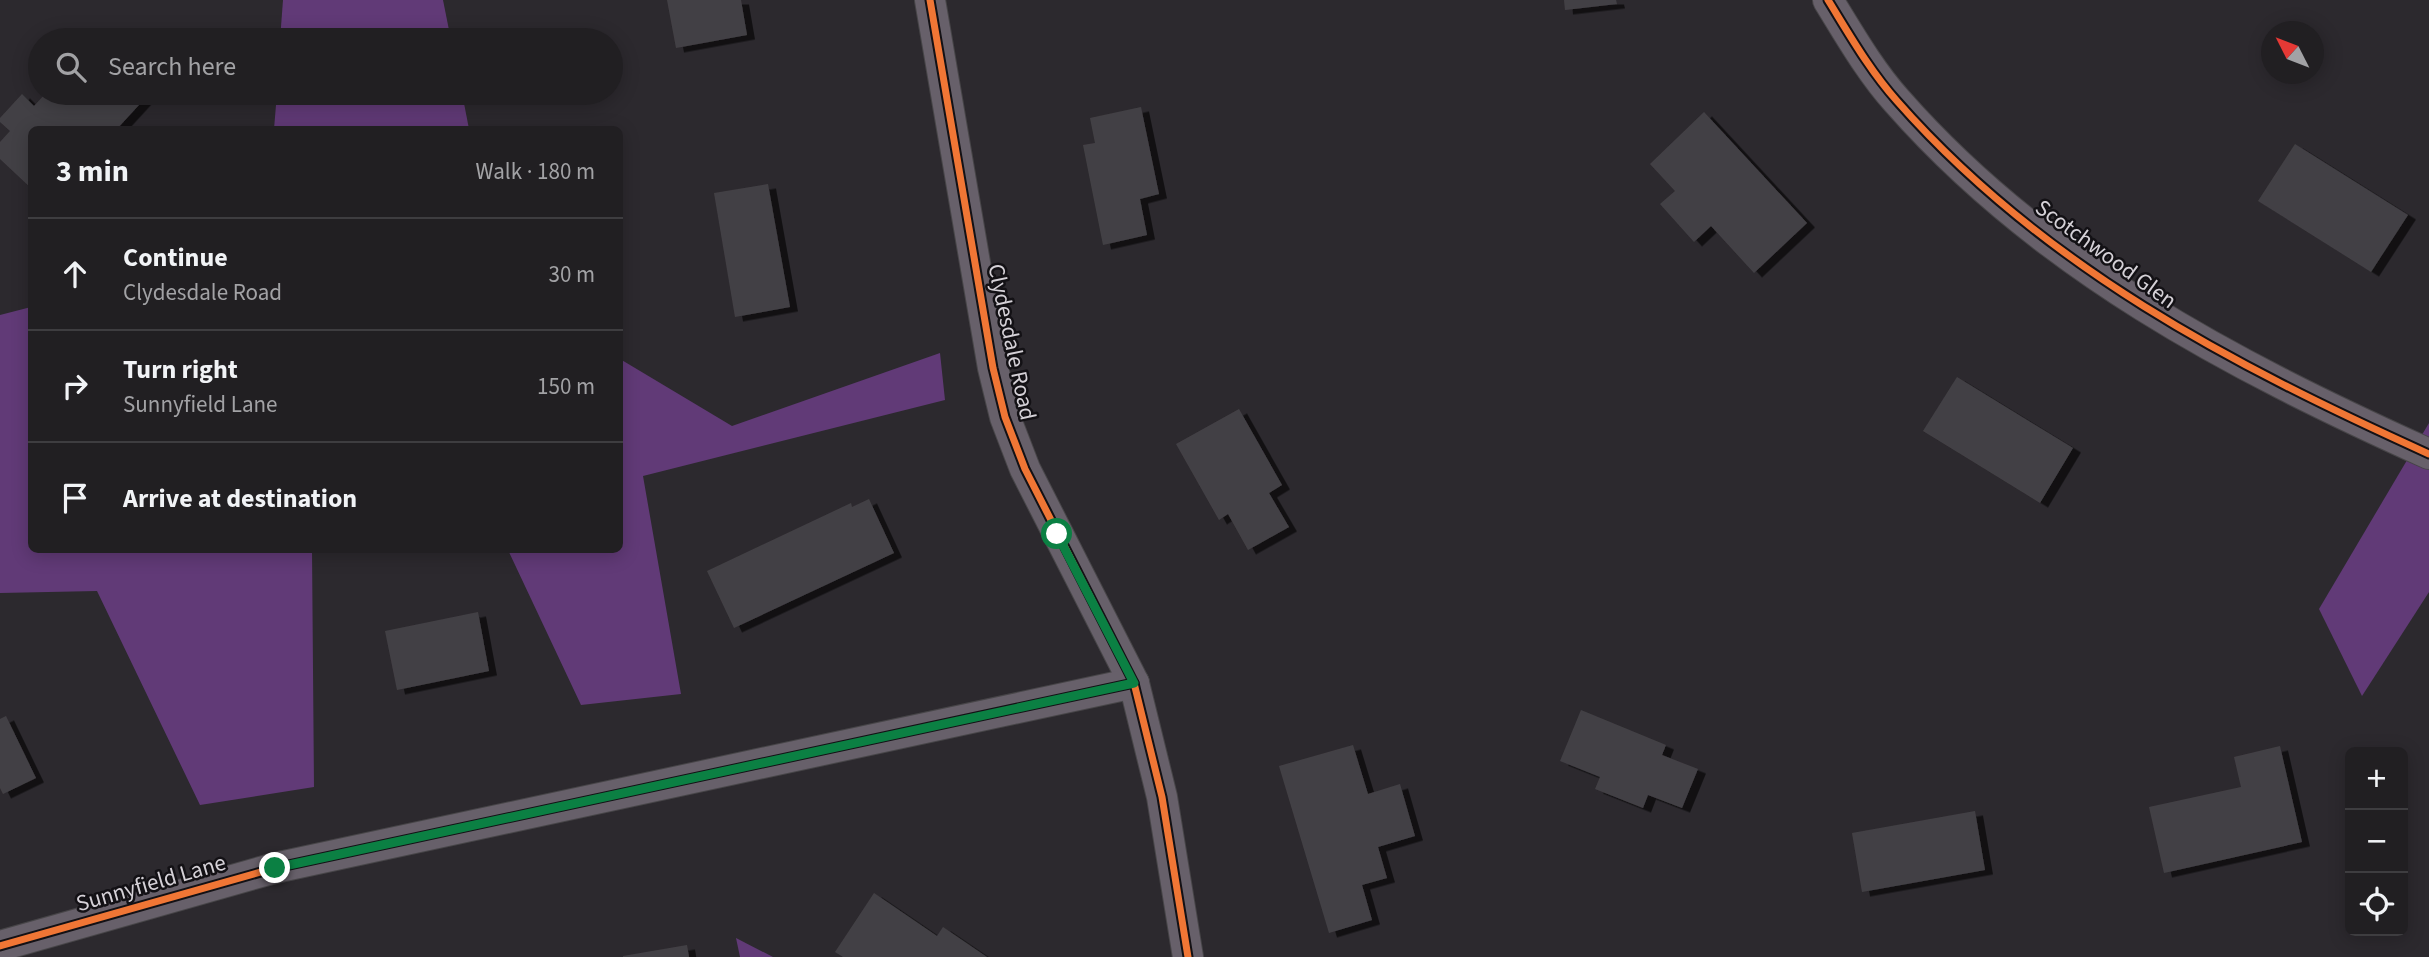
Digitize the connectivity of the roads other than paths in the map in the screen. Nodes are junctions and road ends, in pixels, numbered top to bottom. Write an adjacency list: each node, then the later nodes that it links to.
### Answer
1 (930, 0): 4 (street, Clydesdale Road)
2 (1828, 0): 3 (street, Scotchwood Glen)
3 (2429, 454)
4 (1134, 683): 5 (street, Sunnyfield Lane); 6 (street, Clydesdale Road)
5 (0, 946)
6 (1188, 957)

